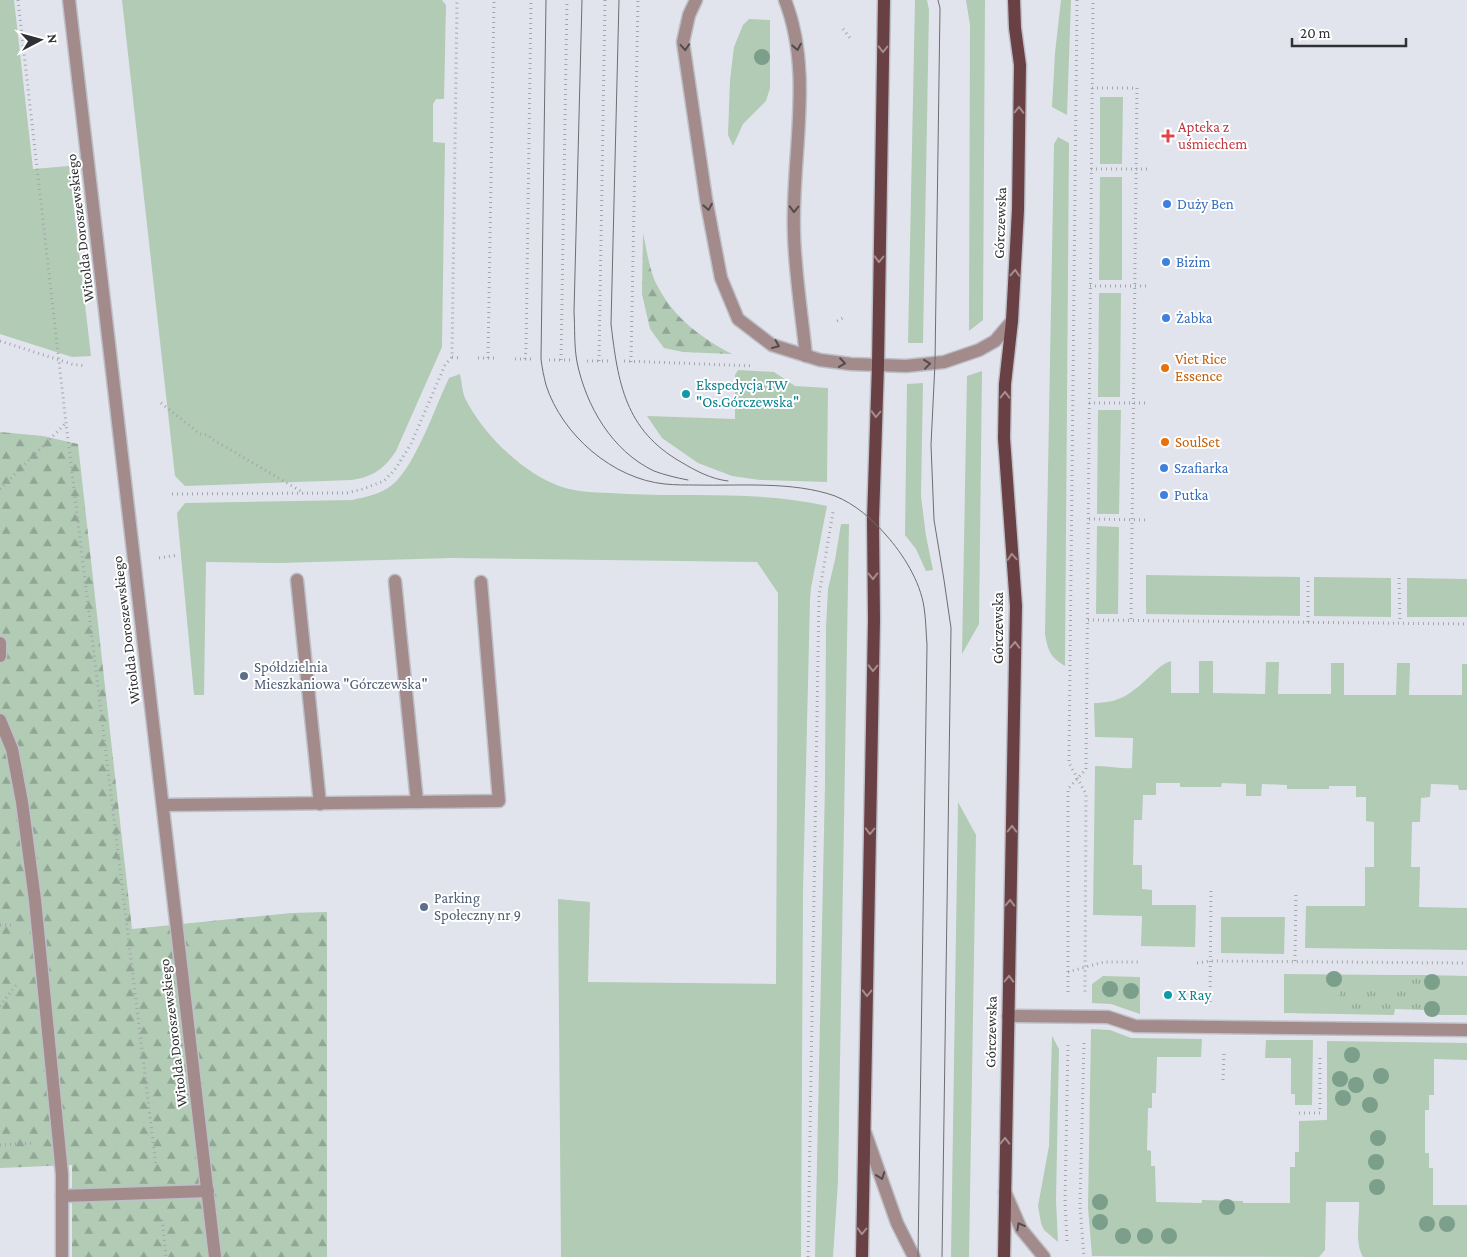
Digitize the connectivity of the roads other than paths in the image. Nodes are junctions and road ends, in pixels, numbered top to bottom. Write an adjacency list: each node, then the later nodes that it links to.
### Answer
1 (69, 0): 17 (street, Witolda Doroszewskiego)
2 (696, 0): 7 (street, one-way to 7)
3 (785, 0): 7 (street, one-way to 7)
4 (884, 0): 8 (main road, one-way to 8)
5 (1014, 0): 6 (main road, Górczewska, one-way to 5)
6 (1012, 321): 8 (street, one-way to 6); 18 (main road, Górczewska, one-way to 6)
7 (806, 356): 8 (street, one-way to 8)
8 (878, 365): 20 (main road, one-way to 20)
9 (297, 580): 16 (street)
10 (395, 581): 15 (street)
11 (482, 582): 15 (street)
12 (0, 643): 13 (street)
13 (0, 656)
14 (0, 720): 23 (street)
15 (417, 802): 16 (street)
16 (320, 804): 17 (street)
17 (163, 805): 22 (street, Witolda Doroszewskiego)
18 (1008, 1016): 19 (street); 21 (main road, Górczewska, one-way to 18)
19 (1467, 1030)
20 (864, 1130): 26 (main road, one-way to 26); 27 (street, one-way to 27)
21 (1004, 1190): 28 (main road, Górczewska); 29 (street, one-way to 21)
22 (208, 1191): 23 (street); 25 (street, Witolda Doroszewskiego)
23 (62, 1196): 24 (street)
24 (62, 1257)
25 (215, 1257)
26 (862, 1257)
27 (914, 1257)
28 (1004, 1257)
29 (1044, 1257)

